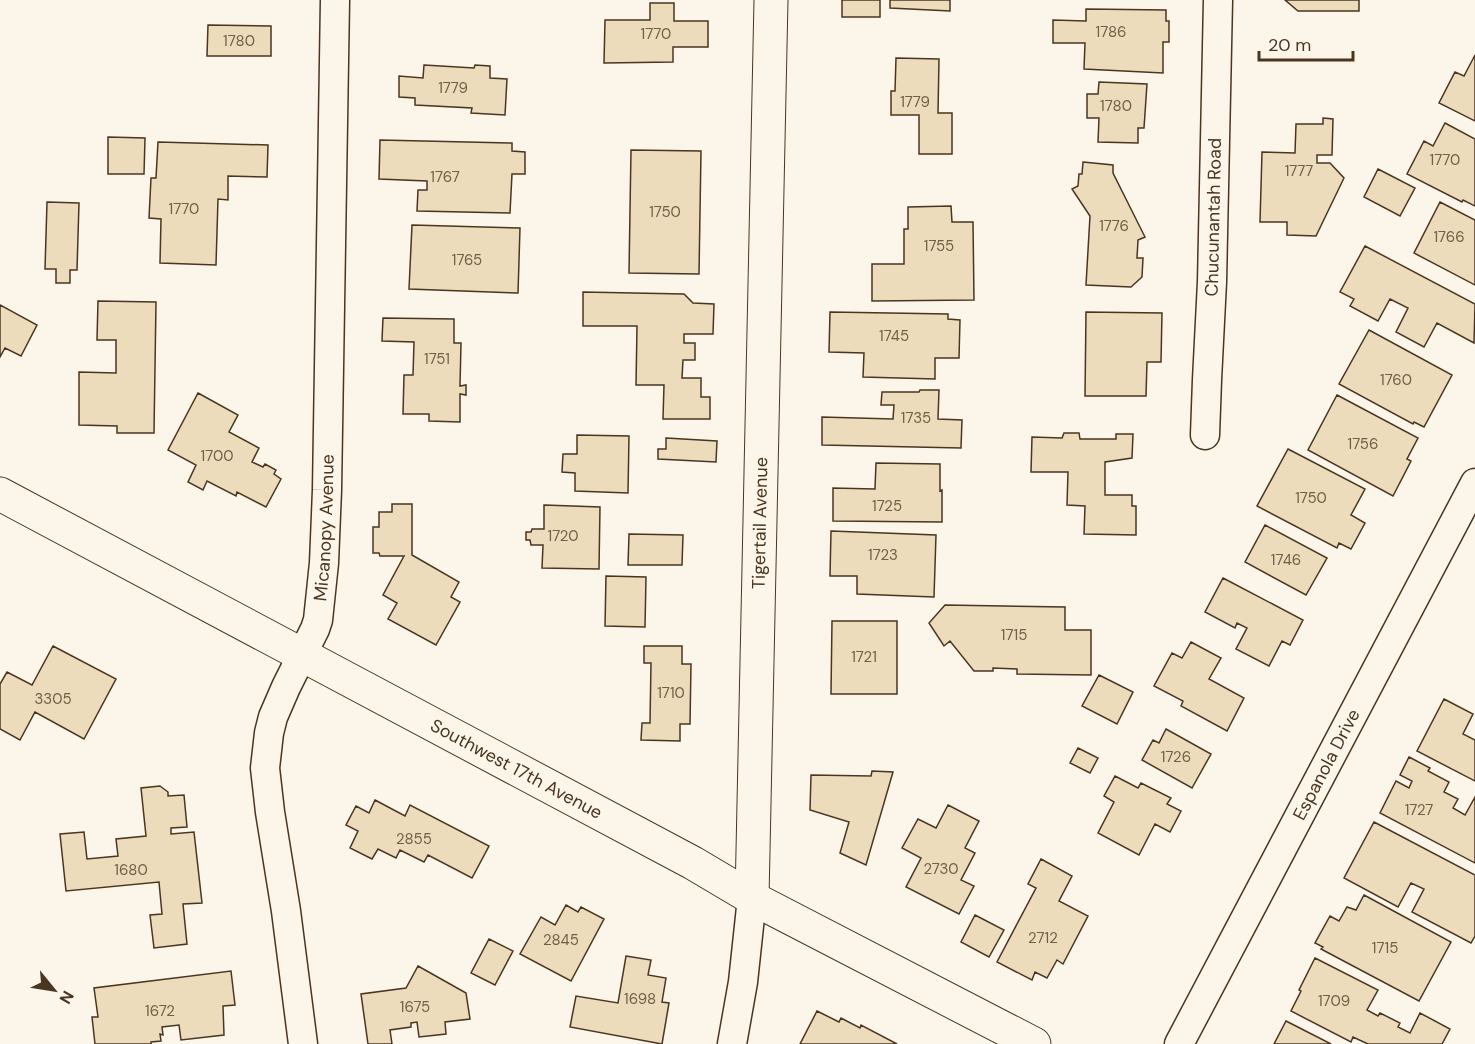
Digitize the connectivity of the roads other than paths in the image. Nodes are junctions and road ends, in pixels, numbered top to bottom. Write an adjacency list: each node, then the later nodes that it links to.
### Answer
1 (335, 0): 7 (street, Micanopy Avenue)
2 (771, 0): 8 (main road, Tigertail Avenue)
3 (1218, 0): 4 (street, Chucunantah Road)
4 (1205, 435)
5 (1475, 483): 12 (street, Espanola Drive)
6 (0, 494): 7 (main road, Southwest 17th Avenue)
7 (303, 654): 8 (main road, Southwest 17th Avenue); 9 (street, Micanopy Avenue)
8 (752, 898): 10 (street, Tigertail Avenue); 11 (main road, Southwest 17th Avenue)
9 (303, 1044)
10 (732, 1044)
11 (1034, 1044)
12 (1179, 1044)

